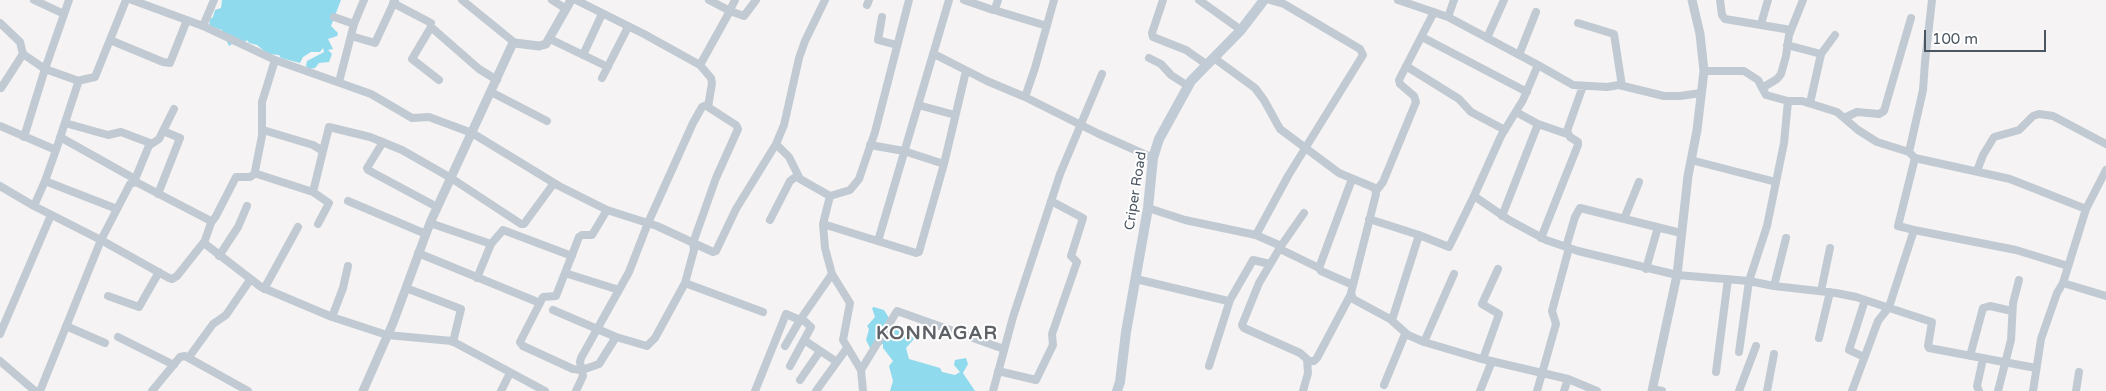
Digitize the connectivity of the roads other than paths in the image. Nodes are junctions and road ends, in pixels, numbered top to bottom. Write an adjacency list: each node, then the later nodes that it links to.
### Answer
1 (34, 0): 38 (street)
2 (69, 0): 38 (street)
3 (126, 0): 60 (street)
4 (132, 0): 44 (street)
5 (214, 0): 50 (street)
6 (364, 0): 48 (street)
7 (462, 0): 61 (street)
8 (552, 0): 33 (street)
9 (571, 0): 33 (street)
10 (576, 0): 39 (street)
11 (709, 0): 35 (street)
12 (735, 0): 35 (street)
13 (756, 0): 35 (street)
14 (825, 0): 116 (street)
15 (909, 0): 62 (street)
16 (949, 0): 65 (street)
17 (964, 0): 34 (street)
18 (998, 0): 34 (street)
19 (1054, 0): 52 (street)
20 (1163, 0): 71 (street)
21 (1199, 0): 53 (street)
22 (1264, 0): 53 (main road, Criper Road)
23 (1270, 0): 119 (street)
24 (1398, 0): 36 (street)
25 (1454, 0): 42 (street)
26 (1504, 0): 58 (street)
27 (1692, 0): 78 (street)
28 (1720, 0): 49 (street)
29 (1768, 0): 49 (street)
30 (1803, 0): 54 (street)
31 (1932, 0): 123 (street)
32 (394, 1): 46 (street); 56 (street)
33 (566, 9): 59 (street)
34 (994, 10): 52 (street)
35 (730, 11): 72 (street)
36 (1434, 12): 42 (street); 57 (street)
37 (1536, 12): 68 (street)
38 (64, 14): 76 (street)
39 (602, 14): 51 (street); 67 (street)
40 (334, 17): 48 (street)
41 (882, 17): 62 (street)
42 (1448, 17): 58 (street)
43 (1911, 18): 101 (street)
44 (187, 20): 50 (street); 60 (street)
45 (0, 23): 64 (street)
46 (431, 23)
47 (1578, 23): 87 (street)
48 (354, 24): 56 (street)
49 (1761, 24): 54 (street)
50 (203, 26): 70 (street)
51 (628, 26): 72 (street); 75 (street)
52 (1047, 26): 93 (street)
53 (1241, 30): 71 (main road, Criper Road)
54 (1790, 30): 63 (street)
55 (1835, 35): 66 (street)
56 (351, 36): 84 (street)
57 (1422, 37): 74 (street); 91 (street)
58 (1487, 38): 68 (street)
59 (550, 39): 61 (street); 67 (street)
60 (110, 40): 83 (street)
61 (515, 43): 82 (street)
62 (897, 45): 118 (street)
63 (1787, 46): 66 (street); 89 (street)
64 (23, 54): 76 (street); 88 (street)
65 (934, 54): 77 (street); 97 (street)
66 (1821, 54): 95 (street)
67 (583, 55): 75 (street)
68 (1519, 55): 73 (street)
69 (1149, 58): 85 (street)
70 (275, 60): 84 (street); 107 (street)
71 (1210, 61): 85 (main road, Criper Road); 119 (street)
72 (700, 65): 96 (street)
73 (1538, 65): 86 (street); 91 (street)
74 (1406, 66): 108 (street); 141 (street)
75 (608, 67): 80 (street)
76 (45, 69): 83 (street); 112 (street)
77 (966, 71): 93 (street); 100 (street)
78 (1704, 71): 89 (street); 92 (street)
79 (1102, 74): 104 (street)
80 (602, 78)
81 (439, 80): 82 (street)
82 (497, 80): 90 (street)
83 (77, 81): 103 (street)
84 (338, 82): 110 (street)
85 (1188, 86): 124 (main road, Criper Road)
86 (1583, 86): 87 (street); 111 (street)
87 (1622, 86): 92 (street)
88 (0, 88)
89 (1762, 88): 94 (street)
90 (491, 92): 102 (street); 110 (street)
91 (1527, 92): 99 (street)
92 (1701, 92): 125 (street)
93 (1025, 97): 104 (street)
94 (1788, 101): 95 (street); 136 (street)
95 (1810, 103): 101 (street)
96 (707, 105): 163 (street); 178 (street)
97 (918, 106): 100 (street); 122 (street)
98 (174, 109): 109 (street)
99 (1516, 112): 105 (street); 108 (street)
100 (955, 115): 126 (street)
101 (1844, 118): 123 (street)
102 (547, 121)
103 (65, 123): 113 (street); 115 (street)
104 (1081, 124): 124 (street); 147 (street)
105 (1538, 124): 111 (street); 157 (street)
106 (0, 126): 112 (street)
107 (263, 130): 121 (street); 129 (street)
108 (1505, 130): 145 (street)
109 (163, 131): 115 (street); 143 (street)
110 (472, 133): 131 (street); 137 (street)
111 (1567, 134): 173 (street)
112 (24, 137): 120 (street)
113 (60, 137): 120 (street); 133 (street)
114 (383, 142): 121 (street); 131 (street); 150 (street)
115 (150, 144): 133 (street)
116 (776, 144): 130 (street); 178 (street)
117 (2106, 144): 128 (street)
118 (870, 145): 122 (street); 144 (street)
119 (1307, 148): 132 (street); 171 (street)
120 (56, 150): 134 (street)
121 (323, 151): 142 (street)
122 (904, 151): 126 (street); 176 (street)
123 (1912, 155): 128 (street); 168 (street)
124 (1153, 158): 151 (main road, Criper Road)
125 (1691, 160): 136 (street); 169 (street)
126 (944, 164): 176 (street)
127 (2106, 170): 139 (street)
128 (1977, 171): 152 (street)
129 (256, 173): 142 (street); 161 (street)
130 (797, 176): 144 (street); 160 (street)
131 (451, 178): 137 (street); 150 (street)
132 (1352, 179): 141 (street); 189 (street)
133 (135, 180): 143 (street); 153 (street)
134 (46, 181): 148 (street); 153 (street)
135 (1639, 182): 159 (street)
136 (1776, 182): 202 (street)
137 (554, 183): 154 (street)
138 (0, 187): 148 (street)
139 (2097, 188): 140 (street); 152 (street)
140 (2106, 190)
141 (1376, 191): 158 (street)
142 (312, 192): 164 (street)
143 (158, 194): 161 (street)
144 (830, 196): 165 (street)
145 (1474, 196): 157 (street); 172 (street)
146 (348, 201): 170 (street)
147 (1051, 201): 240 (street); 260 (street)
148 (34, 206): 156 (street)
149 (247, 206): 184 (street)
150 (437, 207): 162 (street)
151 (1148, 208): 171 (street); 198 (main road, Criper Road)
152 (2086, 208): 188 (street)
153 (116, 209): 175 (street)
154 (607, 210): 163 (street); 185 (street)
155 (1304, 213): 180 (street)
156 (51, 215): 175 (street); 227 (street)
157 (1502, 216): 173 (street)
158 (1369, 219): 172 (street); 205 (street)
159 (1624, 219): 167 (street); 181 (street)
160 (770, 220)
161 (211, 223): 177 (street)
162 (430, 223): 170 (street); 179 (street)
163 (648, 223): 178 (street); 209 (street)
164 (318, 224)
165 (823, 224): 176 (street); 194 (street)
166 (298, 227): 208 (street)
167 (1658, 227): 169 (street); 190 (street)
168 (1914, 230): 188 (street); 218 (street)
169 (1682, 233): 196 (street)
170 (426, 234): 183 (street)
171 (1256, 235): 180 (street)
172 (1419, 235): 224 (street)
173 (1541, 238): 181 (street)
174 (1786, 238): 206 (street)
175 (101, 240): 192 (street); 225 (street)
176 (878, 240)
177 (204, 242): 184 (street); 192 (street)
178 (694, 243): 203 (street)
179 (491, 244): 185 (street); 197 (street)
180 (1281, 248): 186 (street); 189 (street)
181 (1567, 248): 190 (street); 261 (street)
182 (1830, 248): 210 (street)
183 (418, 253): 197 (street); 207 (street)
184 (220, 256): 200 (street)
185 (572, 256): 193 (street)
186 (1270, 264): 215 (street); 250 (street)
187 (348, 266): 222 (street)
188 (2068, 266): 204 (street)
189 (1319, 268): 205 (street)
190 (1646, 268): 196 (street)
191 (1498, 269): 247 (street)
192 (159, 272): 213 (street)
193 (565, 273): 209 (street); 217 (street)
194 (832, 274): 223 (street); 239 (street)
195 (1454, 274): 235 (street)
196 (1677, 275): 199 (street); 269 (street)
197 (477, 278): 217 (street)
198 (1136, 279): 215 (street); 282 (main road, Criper Road)
199 (1728, 279): 202 (street); 262 (street)
200 (250, 280): 208 (street); 245 (street)
201 (2019, 280): 220 (street)
202 (1749, 281): 206 (street); 242 (street)
203 (686, 283): 221 (street); 231 (street)
204 (2063, 283): 214 (street); 257 (street)
205 (1353, 285): 212 (street)
206 (1774, 286): 210 (street)
207 (406, 288): 229 (street); 234 (street)
208 (264, 289): 222 (street)
209 (619, 290): 226 (street)
210 (1821, 291): 211 (street)
211 (1830, 292): 216 (street); 232 (street)
212 (1351, 294): 224 (street); 250 (street)
213 (108, 296)
214 (2106, 296)
215 (1230, 300): 256 (street)
216 (1865, 300): 218 (street); 246 (street)
217 (540, 303): 258 (street)
218 (1889, 307): 244 (street); 246 (street)
219 (553, 310): 226 (street)
220 (2012, 311): 244 (street); 253 (street)
221 (763, 312)
222 (332, 317): 229 (street)
223 (800, 319): 233 (street); 237 (street); 278 (street)
224 (1392, 320): 228 (street)
225 (66, 326): 236 (street); 271 (street)
226 (598, 328): 231 (street); 258 (street)
227 (0, 334)
228 (1405, 334): 235 (street); 267 (street)
229 (387, 335): 234 (street); 274 (street)
230 (118, 337): 254 (street)
231 (616, 337): 258 (street)
232 (1819, 338)
233 (804, 340): 241 (street); 255 (street)
234 (453, 342): 264 (street)
235 (1424, 342): 247 (street)
236 (105, 343)
237 (785, 346)
238 (1756, 346): 288 (street)
239 (847, 348): 252 (street); 259 (street)
240 (1004, 349): 259 (street); 260 (street)
241 (820, 351): 252 (street); 266 (street)
242 (1740, 352)
243 (1774, 354): 289 (street)
244 (1970, 356): 248 (street)
245 (189, 357): 254 (street); 273 (street)
246 (1864, 357): 290 (street)
247 (1483, 359): 251 (street)
248 (1983, 359): 253 (street); 291 (street)
249 (0, 361): 270 (street)
250 (1308, 361): 283 (street)
251 (1492, 361): 261 (street); 284 (street)
252 (837, 362): 279 (street)
253 (2006, 363): 257 (street); 292 (street)
254 (174, 365): 272 (street)
255 (790, 366)
256 (1209, 366)
257 (2036, 368): 293 (street)
258 (582, 370): 277 (street)
259 (861, 370): 280 (street)
260 (998, 371): 281 (street)
261 (1542, 372): 265 (street); 285 (street)
262 (1716, 372)
263 (2080, 372): 294 (street)
264 (510, 373): 268 (street); 275 (street)
265 (1568, 378): 286 (street); 287 (street)
266 (800, 380)
267 (1384, 385)
268 (526, 387): 276 (street)
269 (1656, 390)
270 (35, 391)
271 (40, 391)
272 (152, 391)
273 (248, 391)
274 (363, 391)
275 (502, 391)
276 (545, 391)
277 (576, 391)
278 (755, 391)
279 (816, 391)
280 (863, 391)
281 (993, 391)
282 (1117, 391)
283 (1303, 391)
284 (1480, 391)
285 (1537, 391)
286 (1564, 391)
287 (1597, 391)
288 (1739, 391)
289 (1767, 391)
290 (1852, 391)
291 (1978, 391)
292 (1998, 391)
293 (2034, 391)
294 (2076, 391)

